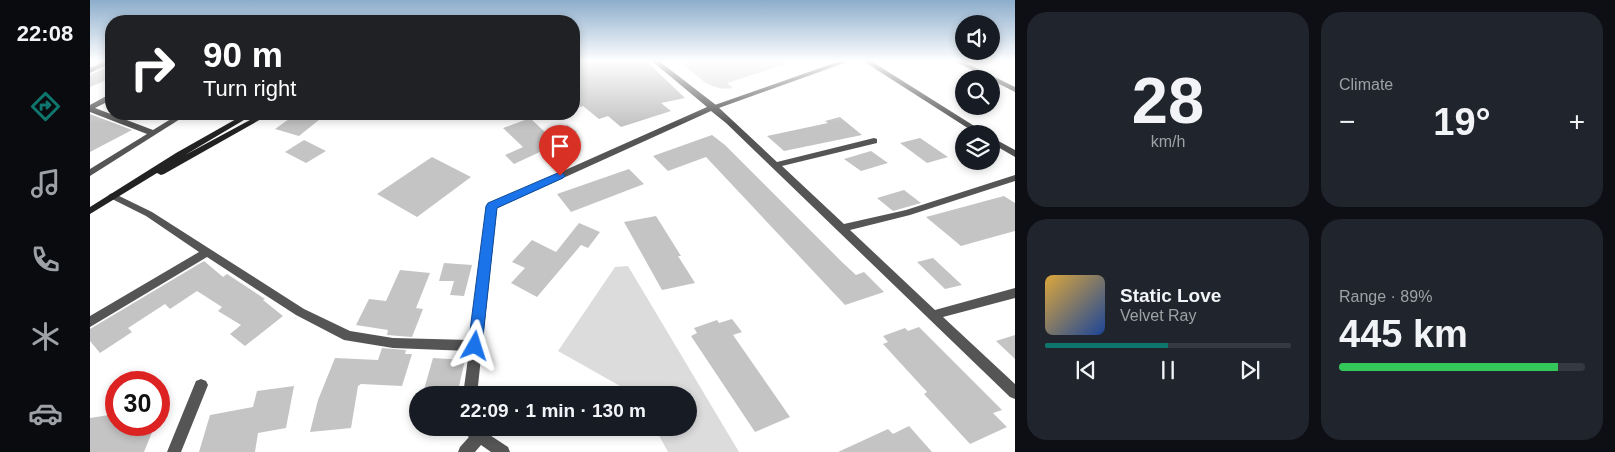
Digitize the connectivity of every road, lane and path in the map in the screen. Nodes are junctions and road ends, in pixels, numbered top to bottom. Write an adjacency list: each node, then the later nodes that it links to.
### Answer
1 (681, 82): 7 (street)
2 (787, 82): 7 (street)
3 (900, 82): 14 (street)
4 (999, 82): 5 (street)
5 (1015, 90)
6 (105, 100): 8 (street)
7 (713, 108): 19 (street); 29 (street)
8 (90, 109): 9 (street)
9 (105, 115)
10 (119, 120): 15 (street)
11 (174, 120): 15 (street)
12 (240, 120): 22 (main road)
13 (255, 120): 22 (main road)
14 (969, 125)
15 (153, 133): 20 (street)
16 (874, 141): 19 (street)
17 (1000, 145): 18 (street)
18 (1015, 154)
19 (776, 165): 24 (street)
20 (90, 173)
21 (1015, 178): 24 (street)
22 (113, 196): 23 (main road); 25 (street)
23 (90, 211)
24 (842, 228): 27 (street)
25 (206, 253): 28 (street); 29 (street)
26 (1015, 293): 27 (street)
27 (934, 315): 32 (street)
28 (90, 322)
29 (475, 346): 31 (street)
30 (201, 385): 35 (street)
31 (471, 386)
32 (1015, 393)
33 (472, 436): 36 (street)
34 (480, 436): 37 (street)
35 (174, 452)
36 (465, 452)
37 (503, 452)

